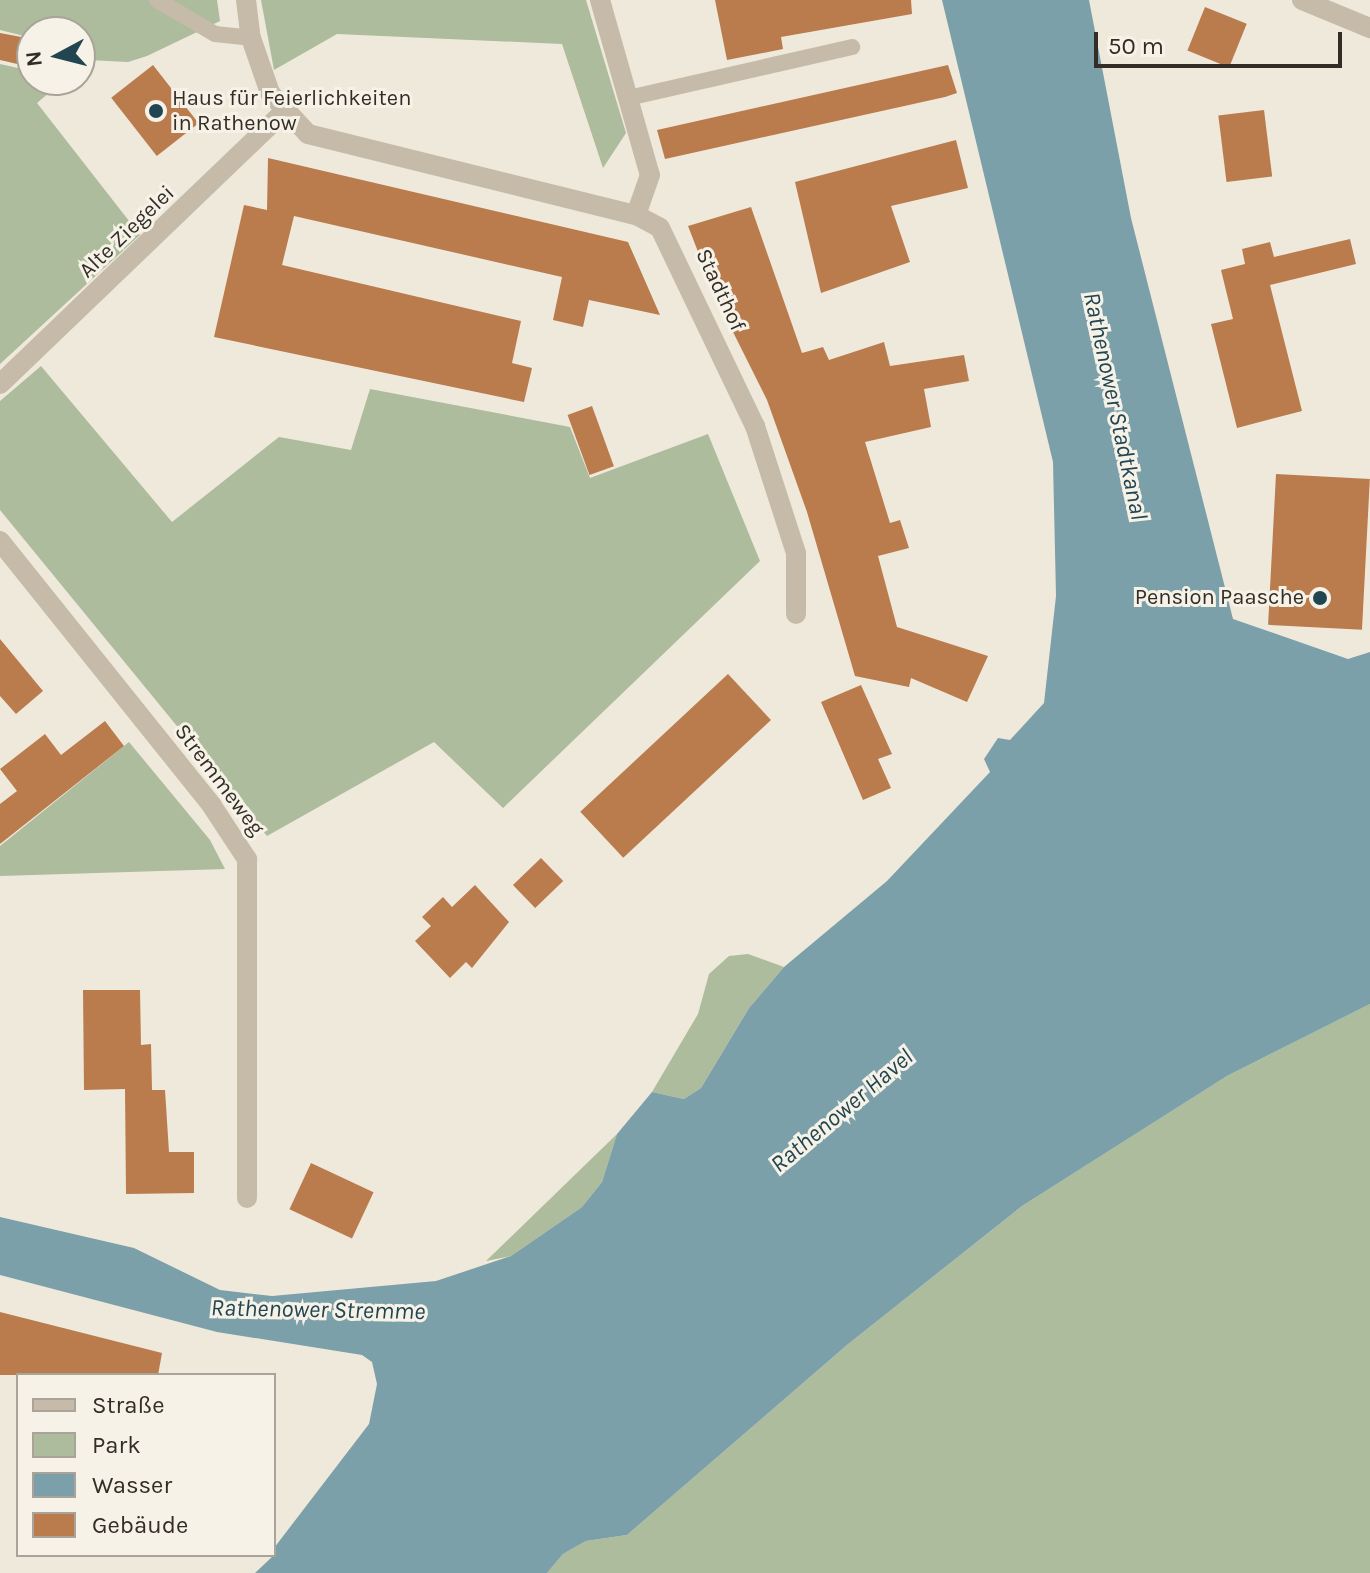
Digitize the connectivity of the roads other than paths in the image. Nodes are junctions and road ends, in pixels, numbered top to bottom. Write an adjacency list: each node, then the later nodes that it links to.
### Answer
1 (157, 0): 6 (lane)
2 (246, 0): 6 (street)
3 (600, 0): 8 (street)
4 (1302, 0): 5 (street)
5 (1370, 28)
6 (251, 38): 9 (street)
7 (852, 47): 8 (lane)
8 (628, 98): 10 (street)
9 (285, 111): 10 (street); 11 (street, Alte Ziegelei)
10 (636, 215): 13 (street, Stadthof)
11 (0, 384)
12 (0, 541): 14 (street, Stremmeweg)
13 (796, 614)
14 (247, 1198)

